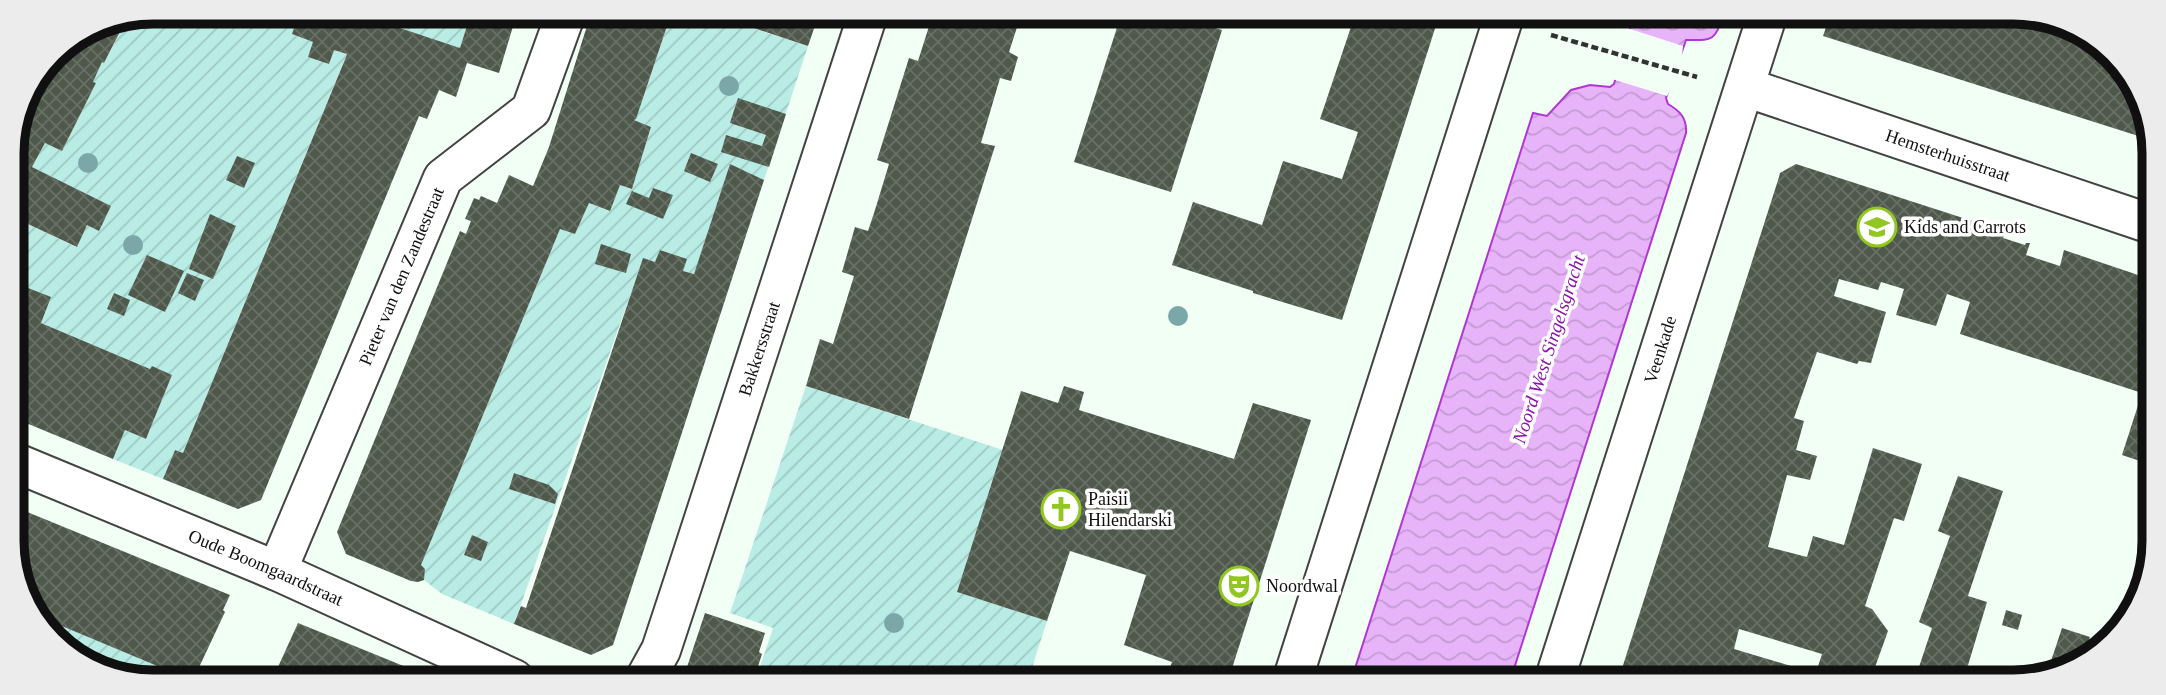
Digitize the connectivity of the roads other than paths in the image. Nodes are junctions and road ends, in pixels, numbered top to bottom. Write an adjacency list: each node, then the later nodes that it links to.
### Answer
1 (562, 24): 8 (street, Pieter van den Zandestraat)
2 (865, 24): 10 (street, Bakkersstraat)
3 (1501, 24): 11 (street)
4 (1765, 24): 5 (street, Veenkade)
5 (1745, 87): 6 (street, Hemsterhuisstraat); 12 (street, Veenkade)
6 (2142, 221)
7 (24, 466): 8 (street, Oude Boomgaardstraat)
8 (277, 571): 9 (street, Oude Boomgaardstraat)
9 (494, 670)
10 (650, 670)
11 (1296, 670)
12 (1558, 670)

